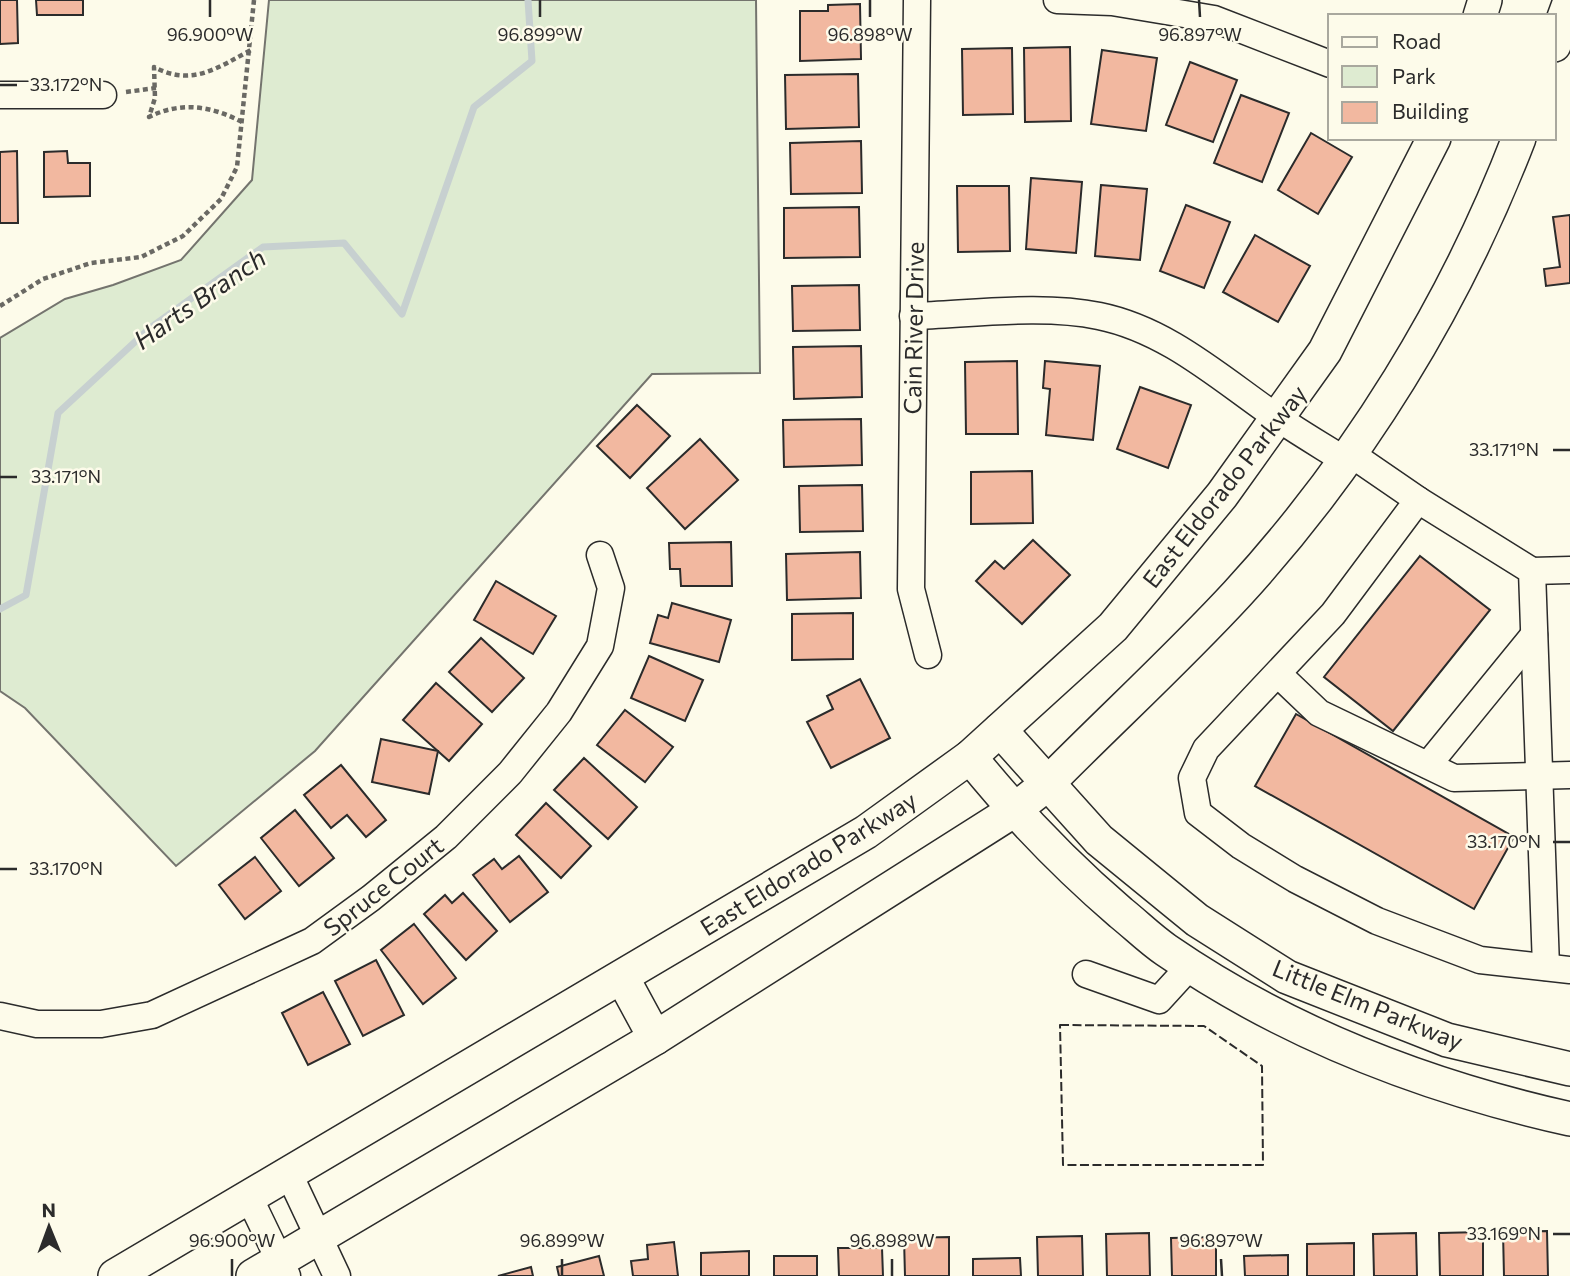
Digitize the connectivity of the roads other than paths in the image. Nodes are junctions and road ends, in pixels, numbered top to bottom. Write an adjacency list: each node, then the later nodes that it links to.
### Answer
1 (917, 0): 10 (street, Cain River Drive)
2 (1057, 0): 5 (street)
3 (1570, 1): 4 (main road)
4 (1556, 40)
5 (1328, 63)
6 (0, 95): 7 (street)
7 (103, 95)
8 (1433, 140): 11 (main road, East Eldorado Parkway)
9 (1518, 140): 12 (main road)
10 (913, 316): 11 (street); 18 (street, Cain River Drive)
11 (1278, 418): 12 (street); 20 (main road, East Eldorado Parkway)
12 (1348, 458): 13 (street); 25 (main road)
13 (1418, 500): 16 (street); 19 (street)
14 (600, 555): 31 (street, Spruce Court)
15 (1570, 570): 16 (street)
16 (1532, 571): 17 (street)
17 (1534, 635): 22 (street); 23 (street)
18 (928, 655)
19 (1278, 674): 22 (street); 28 (street)
20 (1000, 730): 21 (main road, East Eldorado Parkway); 25 (main road, Little Elm Parkway)
21 (970, 757): 26 (main road, Little Elm Parkway); 30 (main road, East Eldorado Parkway)
22 (1428, 765): 23 (street)
23 (1539, 775): 24 (street); 28 (street)
24 (1570, 775)
25 (1046, 785): 26 (main road); 33 (main road, Little Elm Parkway)
26 (1013, 811): 27 (main road, Little Elm Parkway); 32 (main road)
27 (1191, 965): 29 (street); 34 (main road, Little Elm Parkway)
28 (1558, 969)
29 (1086, 974)
30 (622, 977): 32 (main road); 35 (main road, East Eldorado Parkway)
31 (0, 1016)
32 (655, 1038): 37 (main road)
33 (1570, 1069)
34 (1570, 1119)
35 (289, 1174): 36 (main road, East Eldorado Parkway); 37 (street)
36 (249, 1197): 38 (street); 39 (main road, East Eldorado Parkway)
37 (319, 1238): 38 (main road); 40 (street)
38 (273, 1271)
39 (114, 1276)
40 (337, 1276)

